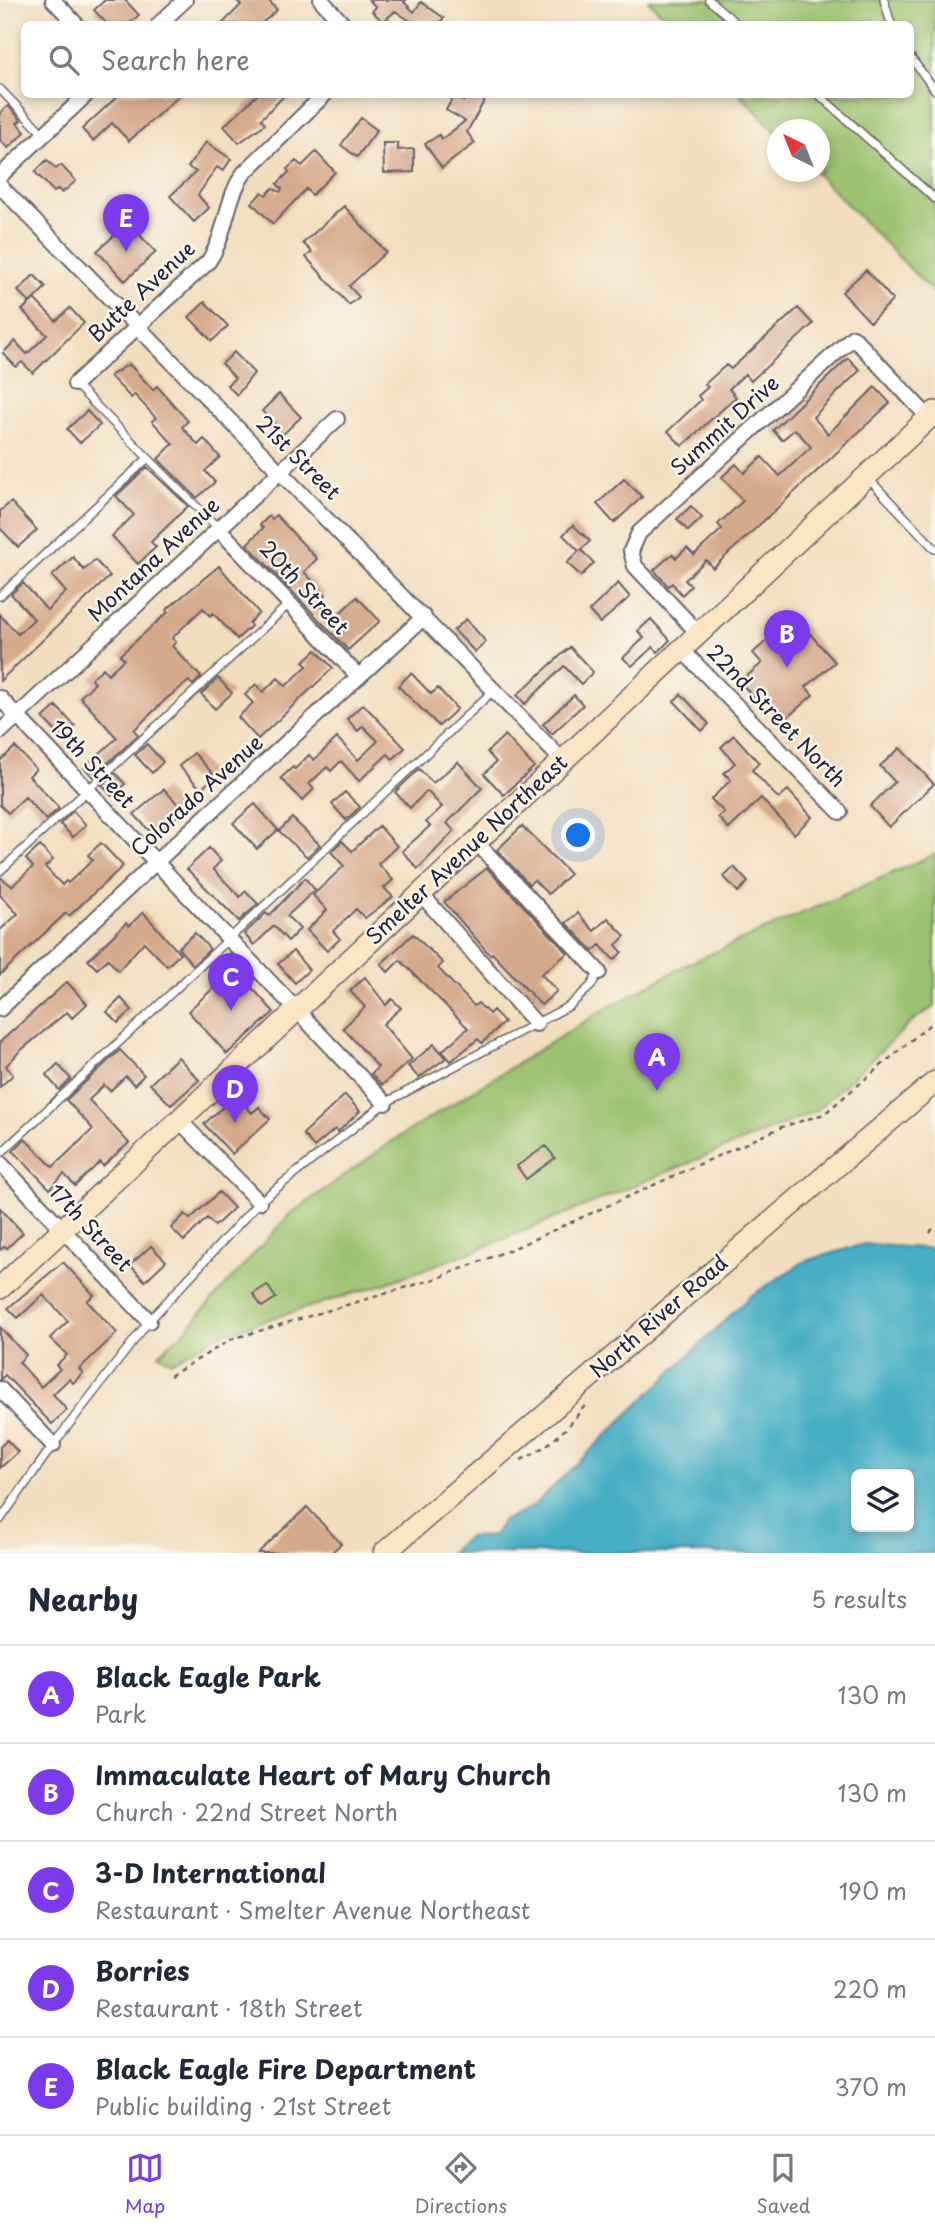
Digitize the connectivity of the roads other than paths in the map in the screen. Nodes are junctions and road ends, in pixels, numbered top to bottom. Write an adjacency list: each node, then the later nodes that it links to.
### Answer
1 (53, 0): 6 (street)
2 (184, 0): 7 (street)
3 (321, 0): 8 (street)
4 (709, 0): 9 (lane)
5 (884, 0): 10 (lane)
6 (73, 21)
7 (162, 21)
8 (340, 21)
9 (734, 21)
10 (890, 21)
11 (914, 62): 13 (lane)
12 (0, 89): 17 (lane)
13 (935, 90)
14 (83, 98): 17 (street)
15 (321, 98): 21 (street, Butte Avenue)
16 (822, 98): 20 (lane)
17 (45, 136): 18 (street)
18 (0, 176)
19 (0, 186): 21 (street, 21st Street)
20 (935, 199)
21 (138, 326): 22 (street, Butte Avenue); 26 (street, 21st Street)
22 (75, 384): 25 (lane)
23 (932, 415): 27 (street, Smelter Avenue Northeast); 30 (street, Summit Drive)
24 (337, 419): 26 (street, Montana Avenue)
25 (148, 458): 28 (lane); 31 (lane)
26 (283, 472): 28 (street, Montana Avenue); 33 (street, 21st Street)
27 (866, 476): 29 (lane); 34 (street, Smelter Avenue Northeast)
28 (218, 528): 32 (street, 20th Street); 39 (street, Montana Avenue)
29 (935, 549)
30 (631, 551): 34 (street, 22nd Street North)
31 (0, 596)
32 (289, 603): 36 (street, 20th Street); 42 (lane)
33 (424, 618): 36 (street, Colorado Avenue); 37 (street, 21st Street)
34 (698, 633): 35 (street, Smelter Avenue Northeast)
35 (682, 650): 41 (street, Smelter Avenue Northeast); 43 (street, 22nd Street North)
36 (359, 677): 45 (street, Colorado Avenue)
37 (494, 690): 41 (street, 21st Street); 48 (lane)
38 (0, 698): 39 (street, 19th Street)
39 (17, 716): 40 (street, Montana Avenue); 42 (street, 19th Street)
40 (0, 732)
41 (563, 761): 44 (street, Smelter Avenue Northeast)
42 (86, 789): 45 (street, 19th Street); 46 (lane)
43 (840, 812)
44 (477, 842): 47 (street, Smelter Avenue Northeast); 49 (street)
45 (156, 862): 48 (street, 19th Street); 50 (street, Colorado Avenue)
46 (0, 871)
47 (421, 894): 51 (street, Smelter Avenue Northeast); 52 (street)
48 (228, 937): 51 (street, 19th Street); 56 (lane)
49 (599, 972): 52 (lane)
50 (0, 1009)
51 (297, 1009): 54 (street, 19th Street); 55 (street, Smelter Avenue Northeast)
52 (536, 1024): 54 (lane)
53 (935, 1082): 65 (street, North River Road)
54 (385, 1103): 58 (lane)
55 (180, 1121): 58 (street); 59 (street, Smelter Avenue Northeast)
56 (0, 1154)
57 (0, 1163): 59 (street, 17th Street)
58 (259, 1202): 61 (lane)
59 (63, 1229): 60 (street, Smelter Avenue Northeast); 61 (street, 17th Street)
60 (0, 1288)
61 (149, 1321): 63 (lane)
62 (0, 1389): 63 (street)
63 (52, 1445): 64 (lane)
64 (0, 1520)
65 (384, 1553)

